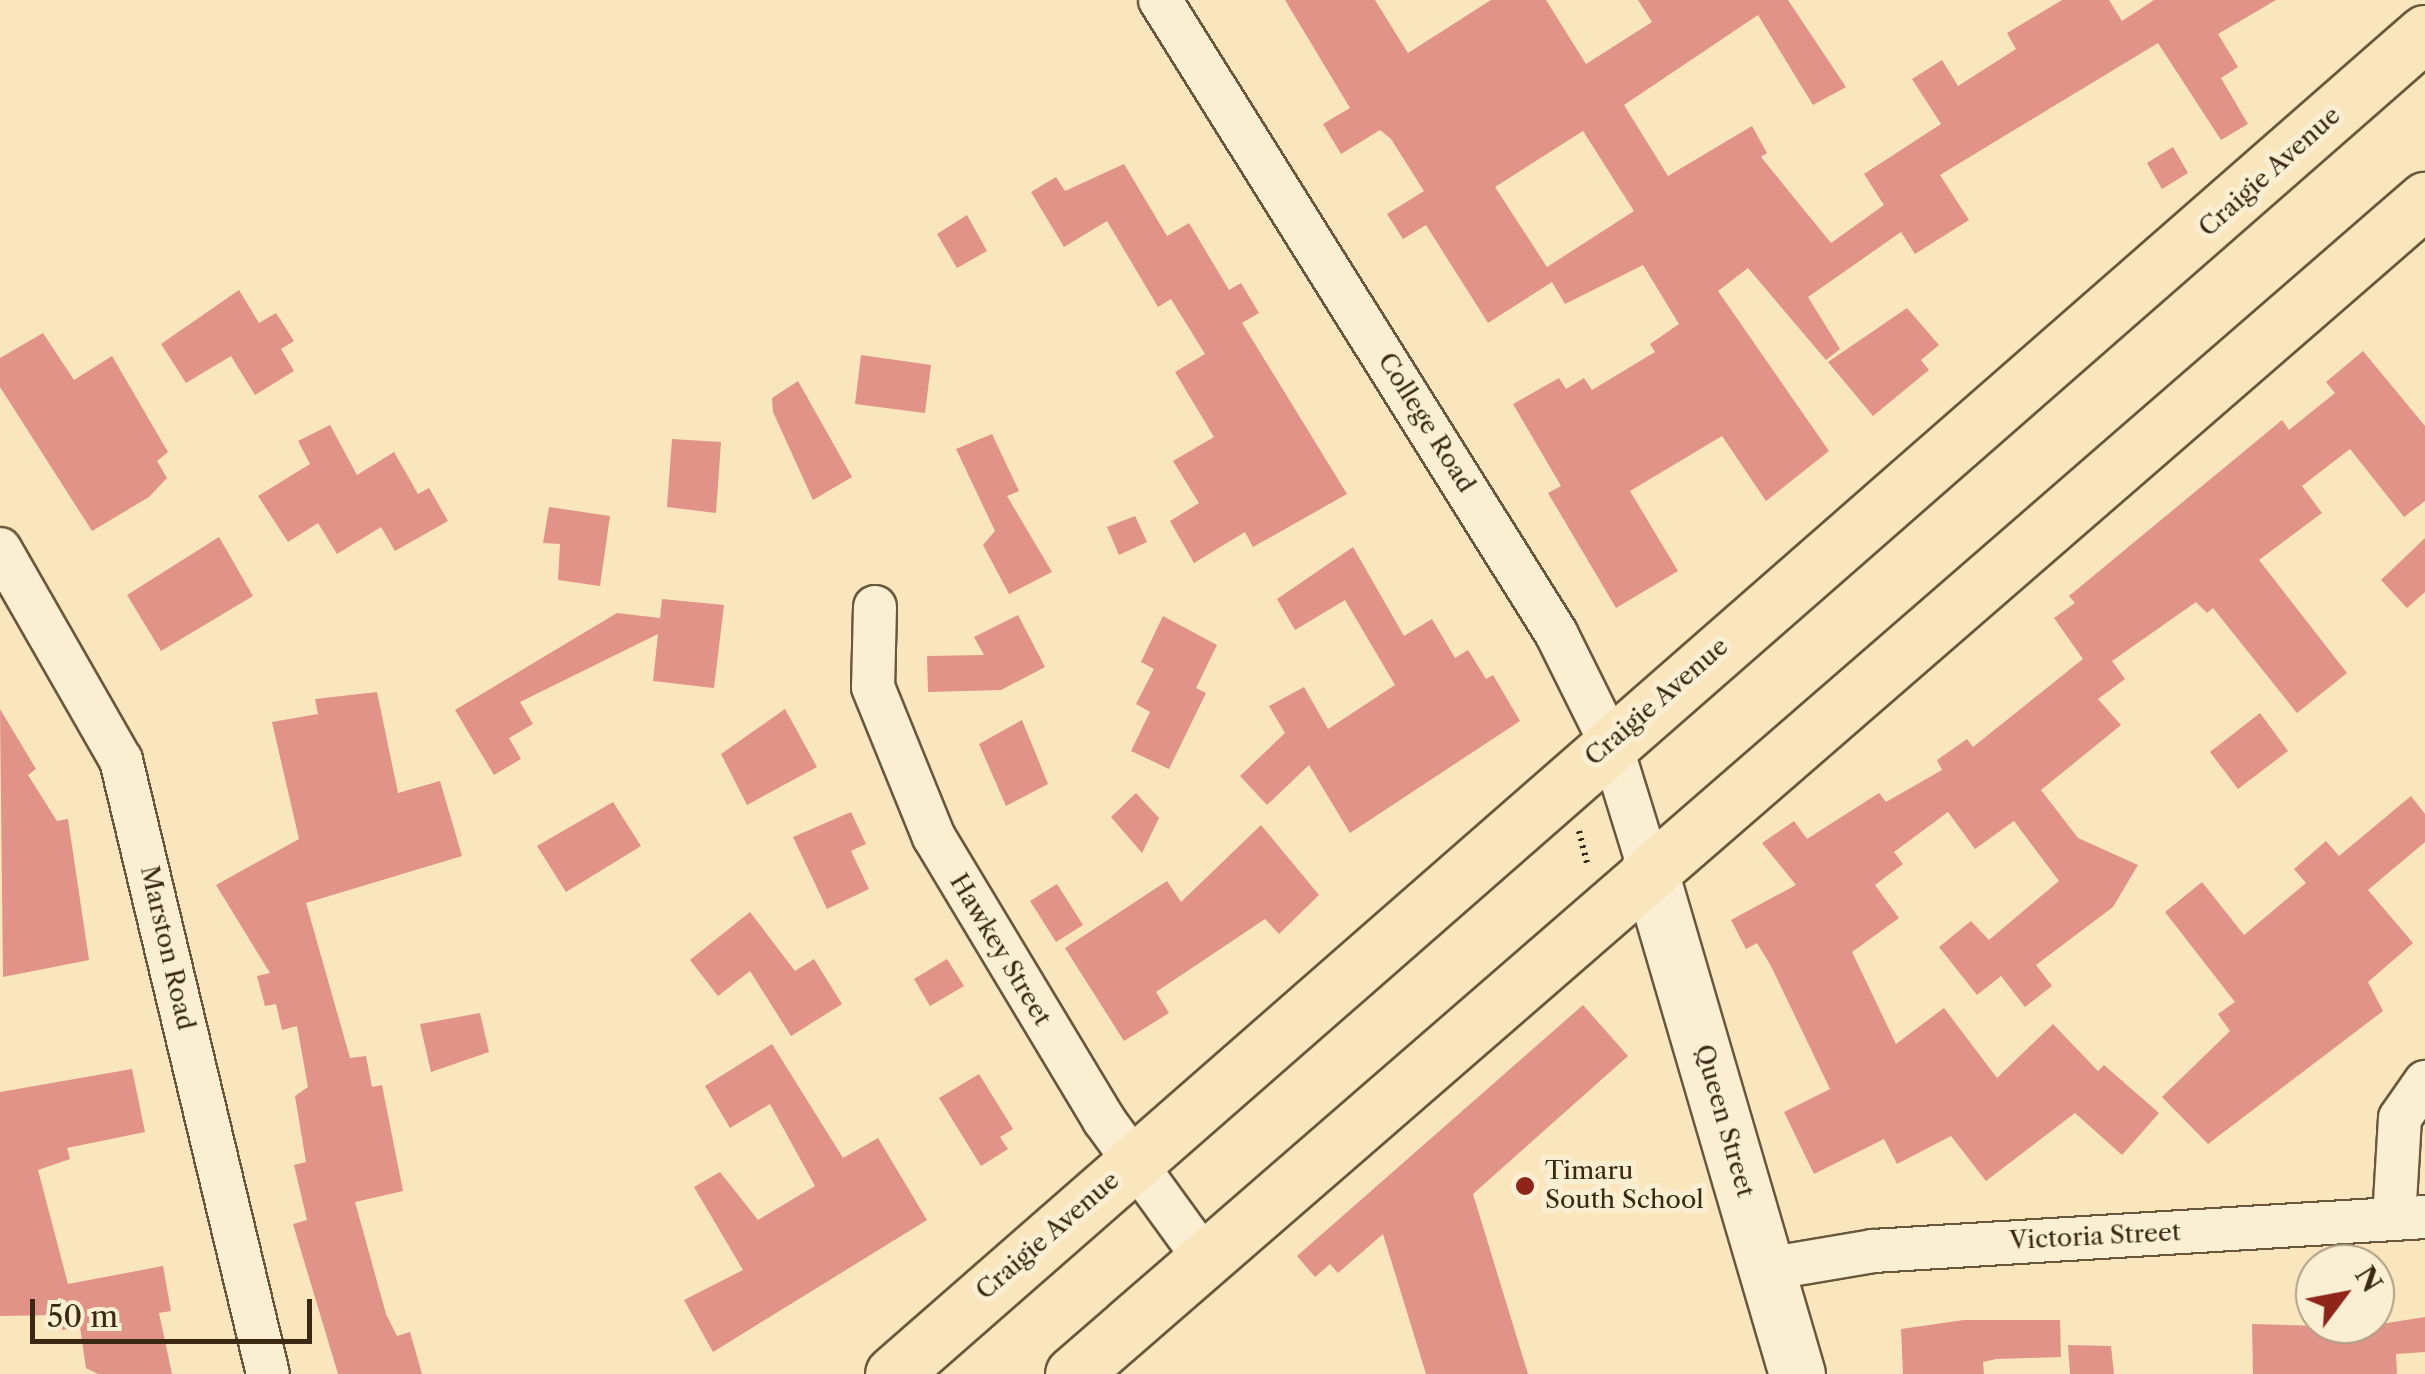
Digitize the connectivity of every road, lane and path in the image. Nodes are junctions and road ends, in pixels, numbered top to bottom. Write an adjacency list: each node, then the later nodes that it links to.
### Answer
1 (1160, 0): 6 (street, College Road)
2 (2425, 33): 6 (highway, Craigie Avenue)
3 (2425, 200): 8 (highway)
4 (0, 549): 15 (street, Marston Road)
5 (875, 606): 11 (street, Hawkey Street)
6 (1610, 742): 8 (street, College Road); 11 (highway, Craigie Avenue)
7 (1574, 810): 9 (path)
8 (1649, 868): 13 (highway); 14 (street, Queen Street)
9 (1594, 888)
10 (2425, 1082): 12 (street)
11 (1134, 1161): 13 (street, Hawkey Street); 16 (highway, Craigie Avenue)
12 (2410, 1218): 14 (street, Victoria Street)
13 (1206, 1261): 17 (highway)
14 (1767, 1269): 18 (street, Queen Street)
15 (268, 1374)
16 (893, 1374)
17 (1072, 1374)
18 (1796, 1374)

